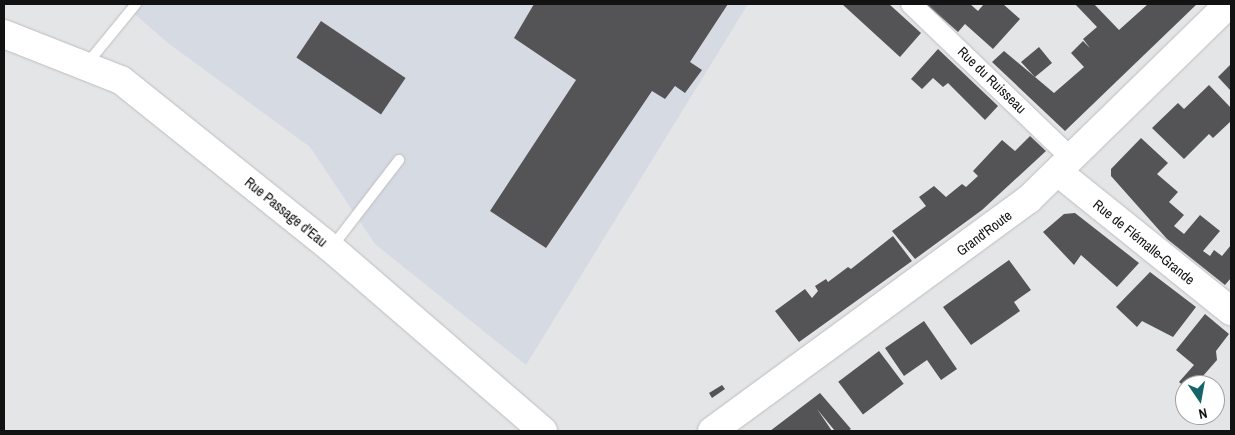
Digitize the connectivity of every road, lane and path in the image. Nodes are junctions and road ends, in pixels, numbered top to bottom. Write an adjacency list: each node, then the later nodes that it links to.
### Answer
1 (136, 4): 5 (lane)
2 (911, 4): 7 (street, Rue du Ruisseau)
3 (1229, 4): 7 (street, Grand'Route)
4 (4, 34): 5 (street, Rue Passage d'Eau)
5 (86, 66): 8 (street, Rue Passage d'Eau)
6 (399, 160): 8 (lane)
7 (1065, 166): 9 (street, Rue de Flémalle-Grande); 11 (street, Grand'Route)
8 (331, 248): 10 (street, Rue Passage d'Eau)
9 (1231, 311)
10 (543, 431)
11 (712, 431)

